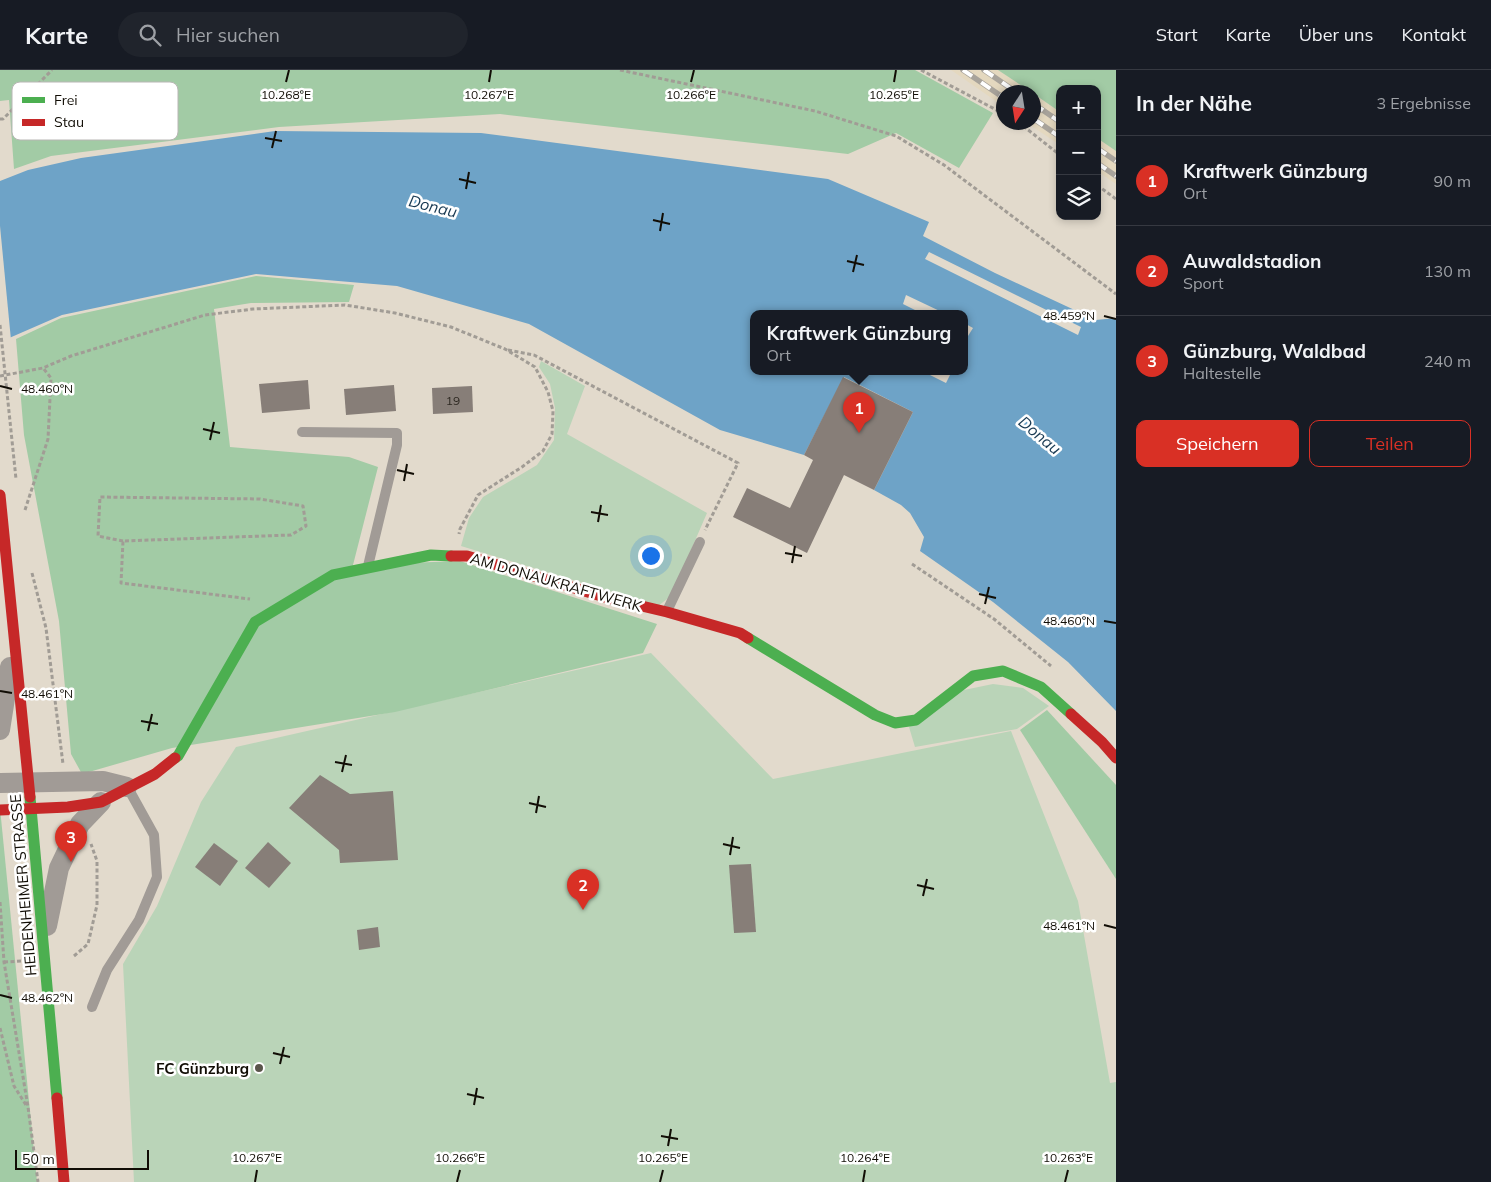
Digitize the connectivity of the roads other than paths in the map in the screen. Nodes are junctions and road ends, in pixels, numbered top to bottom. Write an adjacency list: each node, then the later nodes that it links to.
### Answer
1 (302, 432): 4 (lane)
2 (0, 495): 6 (street, HEIDENHEIMER STRASSE)
3 (700, 542): 5 (lane)
4 (368, 566): 5 (street, AM DONAUKRAFTWERK); 11 (street, AM DONAUKRAFTWERK)
5 (667, 612): 8 (street, AM DONAUKRAFTWERK)
6 (14, 638): 7 (street); 10 (street, HEIDENHEIMER STRASSE)
7 (0, 730)
8 (1116, 758)
9 (0, 783): 10 (street)
10 (29, 783): 11 (street); 13 (street, HEIDENHEIMER STRASSE)
11 (127, 787): 12 (street, AM DONAUKRAFTWERK); 16 (lane)
12 (101, 802): 13 (street, AM DONAUKRAFTWERK); 15 (street)
13 (31, 808): 14 (street, AM DONAUKRAFTWERK); 15 (street, HEIDENHEIMER STRASSE)
14 (0, 810)
15 (43, 945): 17 (street, HEIDENHEIMER STRASSE)
16 (92, 1008)
17 (64, 1182)

